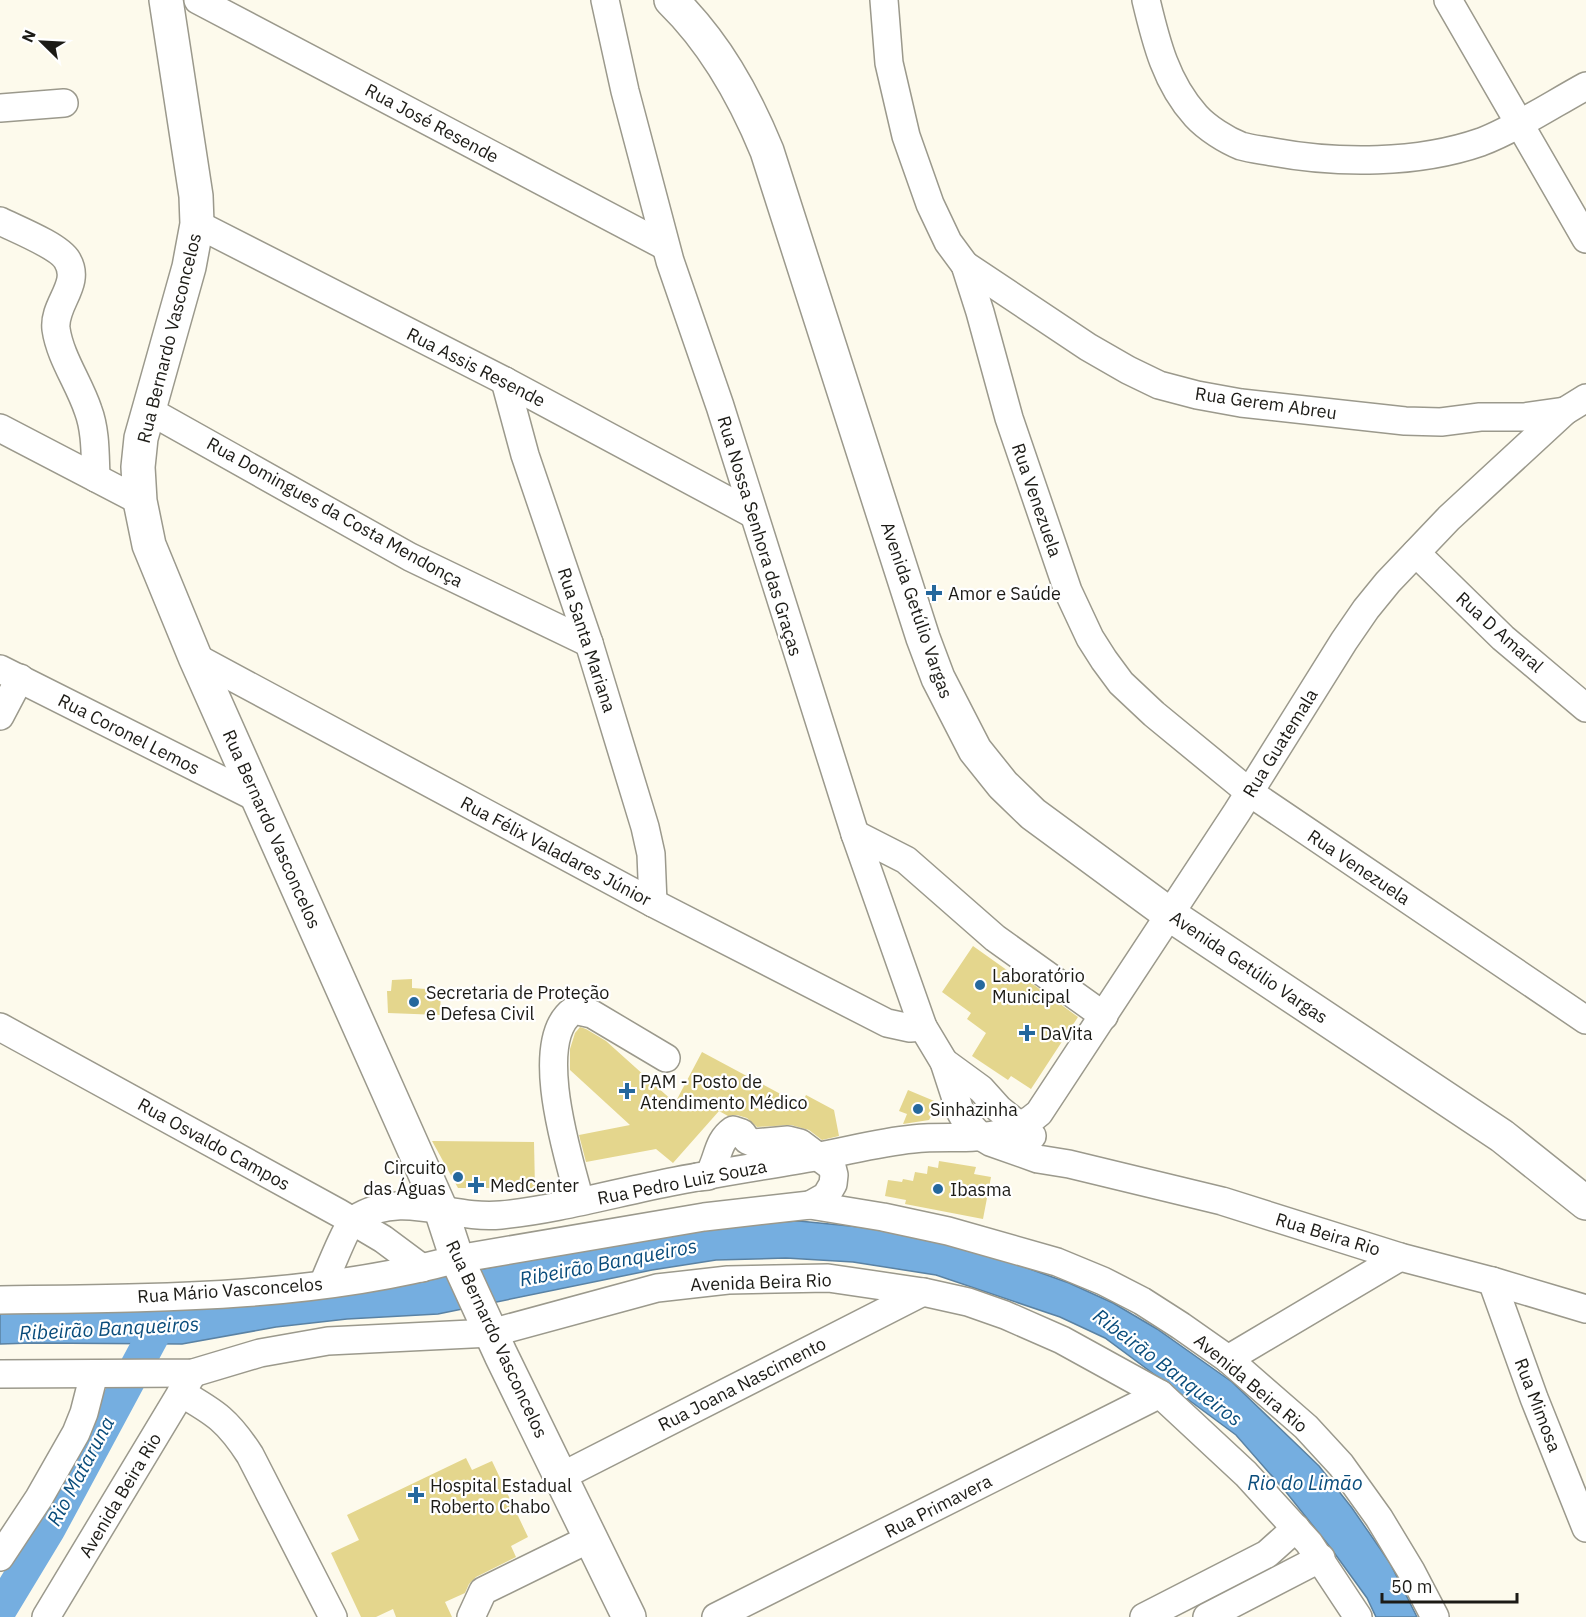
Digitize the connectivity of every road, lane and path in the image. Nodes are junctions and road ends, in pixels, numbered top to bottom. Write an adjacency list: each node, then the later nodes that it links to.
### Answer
1 (166, 0): 13 (main road, Rua Bernardo Vasconcelos)
2 (198, 0): 15 (street, Rua José Resende)
3 (605, 0): 15 (street, Rua Nossa Senhora das Graças)
4 (884, 0): 16 (street, Rua Venezuela)
5 (1146, 0): 11 (street)
6 (1448, 0): 11 (street)
7 (684, 3): 34 (main road, Avenida Getúlio Vargas)
8 (1586, 86): 11 (street)
9 (64, 104): 10 (street)
10 (0, 108)
11 (1518, 123): 14 (street)
12 (0, 221): 21 (street)
13 (197, 224): 17 (street, Rua Assis Resende); 19 (main road, Rua Bernardo Vasconcelos)
14 (1586, 239)
15 (666, 246): 23 (street, Rua Nossa Senhora das Graças)
16 (965, 265): 18 (street, Rua Gerem Abreu); 30 (street, Rua Venezuela)
17 (505, 381): 23 (street, Rua Assis Resende); 25 (street, Rua Santa Mariana)
18 (1575, 405): 24 (street, Rua Guatemala)
19 (148, 410): 22 (main road, Rua Bernardo Vasconcelos); 25 (street, Rua Domingues da Costa Mendonça)
20 (0, 428): 21 (street)
21 (96, 478): 22 (street)
22 (140, 501): 26 (main road, Rua Bernardo Vasconcelos)
23 (753, 514): 32 (street, Rua Nossa Senhora das Graças)
24 (1416, 553): 28 (street, Rua D Amaral); 30 (street, Rua Guatemala)
25 (589, 643): 33 (street, Rua Santa Mariana)
26 (195, 657): 31 (main road, Rua Bernardo Vasconcelos); 33 (street, Rua Félix Valadares Júnior)
27 (10, 673): 29 (street); 31 (street, Rua Coronel Lemos)
28 (1586, 708)
29 (0, 716)
30 (1249, 792): 34 (street, Rua Guatemala); 36 (street, Rua Venezuela)
31 (259, 799): 53 (main road, Rua Bernardo Vasconcelos)
32 (855, 834): 35 (street); 38 (street, Rua Nossa Senhora das Graças)
33 (653, 903): 38 (street, Rua Félix Valadares Júnior)
34 (1170, 914): 35 (street, Rua Guatemala); 51 (main road, Avenida Getúlio Vargas)
35 (1104, 1016): 43 (street, Rua Guatemala)
36 (1586, 1020)
37 (0, 1027): 55 (street, Rua Osvaldo Campos)
38 (923, 1027): 40 (street, Rua Nossa Senhora das Graças)
39 (666, 1058): 50 (street)
40 (944, 1062): 41 (street, Rua Nossa Senhora das Graças); 42 (street, Rua Nossa Senhora das Graças)
41 (994, 1102): 42 (street, Rua Beira Rio); 43 (street, Rua Beira Rio); 44 (street)
42 (960, 1111): 44 (street, Rua Beira Rio); 45 (street, Rua Beira Rio)
43 (1020, 1127): 44 (street, Rua Beira Rio); 48 (street, Rua Beira Rio)
44 (980, 1136): 45 (street, Rua Beira Rio); 48 (street, Rua Beira Rio)
45 (915, 1138): 46 (street, Rua Beira Rio)
46 (851, 1149): 47 (street, Rua Pedro Luiz Souza); 54 (street)
47 (818, 1156): 49 (street, Rua Pedro Luiz Souza); 49 (street); 52 (street)
48 (1069, 1164): 56 (street, Rua Beira Rio)
49 (698, 1177): 50 (street, Rua Pedro Luiz Souza)
50 (580, 1202): 53 (street, Rua Pedro Luiz Souza)
51 (1586, 1203)
52 (810, 1205): 54 (street, Avenida Beira Rio); 57 (street, Avenida Beira Rio)
53 (441, 1210): 55 (street, Rua Pedro Luiz Souza); 57 (main road, Rua Bernardo Vasconcelos)
54 (844, 1212): 65 (street, Avenida Beira Rio)
55 (352, 1221): 58 (street, Rua Osvaldo Campos); 60 (street)
56 (1400, 1257): 59 (street, Rua Beira Rio); 65 (street)
57 (459, 1263): 58 (street, Rua Mário Vasconcelos); 64 (main road, Rua Bernardo Vasconcelos)
58 (422, 1268): 60 (street, Rua Mário Vasconcelos)
59 (1492, 1281): 63 (street, Rua Beira Rio); 72 (street, Rua Mimosa)
60 (323, 1284): 62 (street, Rua Mário Vasconcelos)
61 (923, 1292): 64 (street, Avenida Beira Rio); 69 (street, Avenida Beira Rio); 70 (street, Rua Joana Nascimento)
62 (0, 1300)
63 (1586, 1309)
64 (487, 1324): 68 (street, Avenida Beira Rio); 70 (main road, Rua Bernardo Vasconcelos)
65 (1228, 1359): 84 (street, Avenida Beira Rio)
66 (0, 1374): 67 (street, Avenida Beira Rio)
67 (100, 1374): 68 (street, Avenida Beira Rio); 74 (street)
68 (180, 1380): 76 (street, Avenida Beira Rio); 77 (street)
69 (1160, 1394): 71 (street, Avenida Beira Rio); 80 (street, Rua Primavera)
70 (562, 1476): 73 (main road, Rua Bernardo Vasconcelos)
71 (1296, 1528): 75 (street, Avenida Beira Rio); 81 (street)
72 (1586, 1528)
73 (591, 1538): 78 (street); 79 (main road, Rua Bernardo Vasconcelos)
74 (0, 1557)
75 (1321, 1558): 82 (street); 83 (street, Avenida Beira Rio)
76 (46, 1617)
77 (333, 1617)
78 (471, 1617)
79 (630, 1617)
80 (716, 1617)
81 (1144, 1617)
82 (1207, 1617)
83 (1358, 1617)
84 (1435, 1617)

